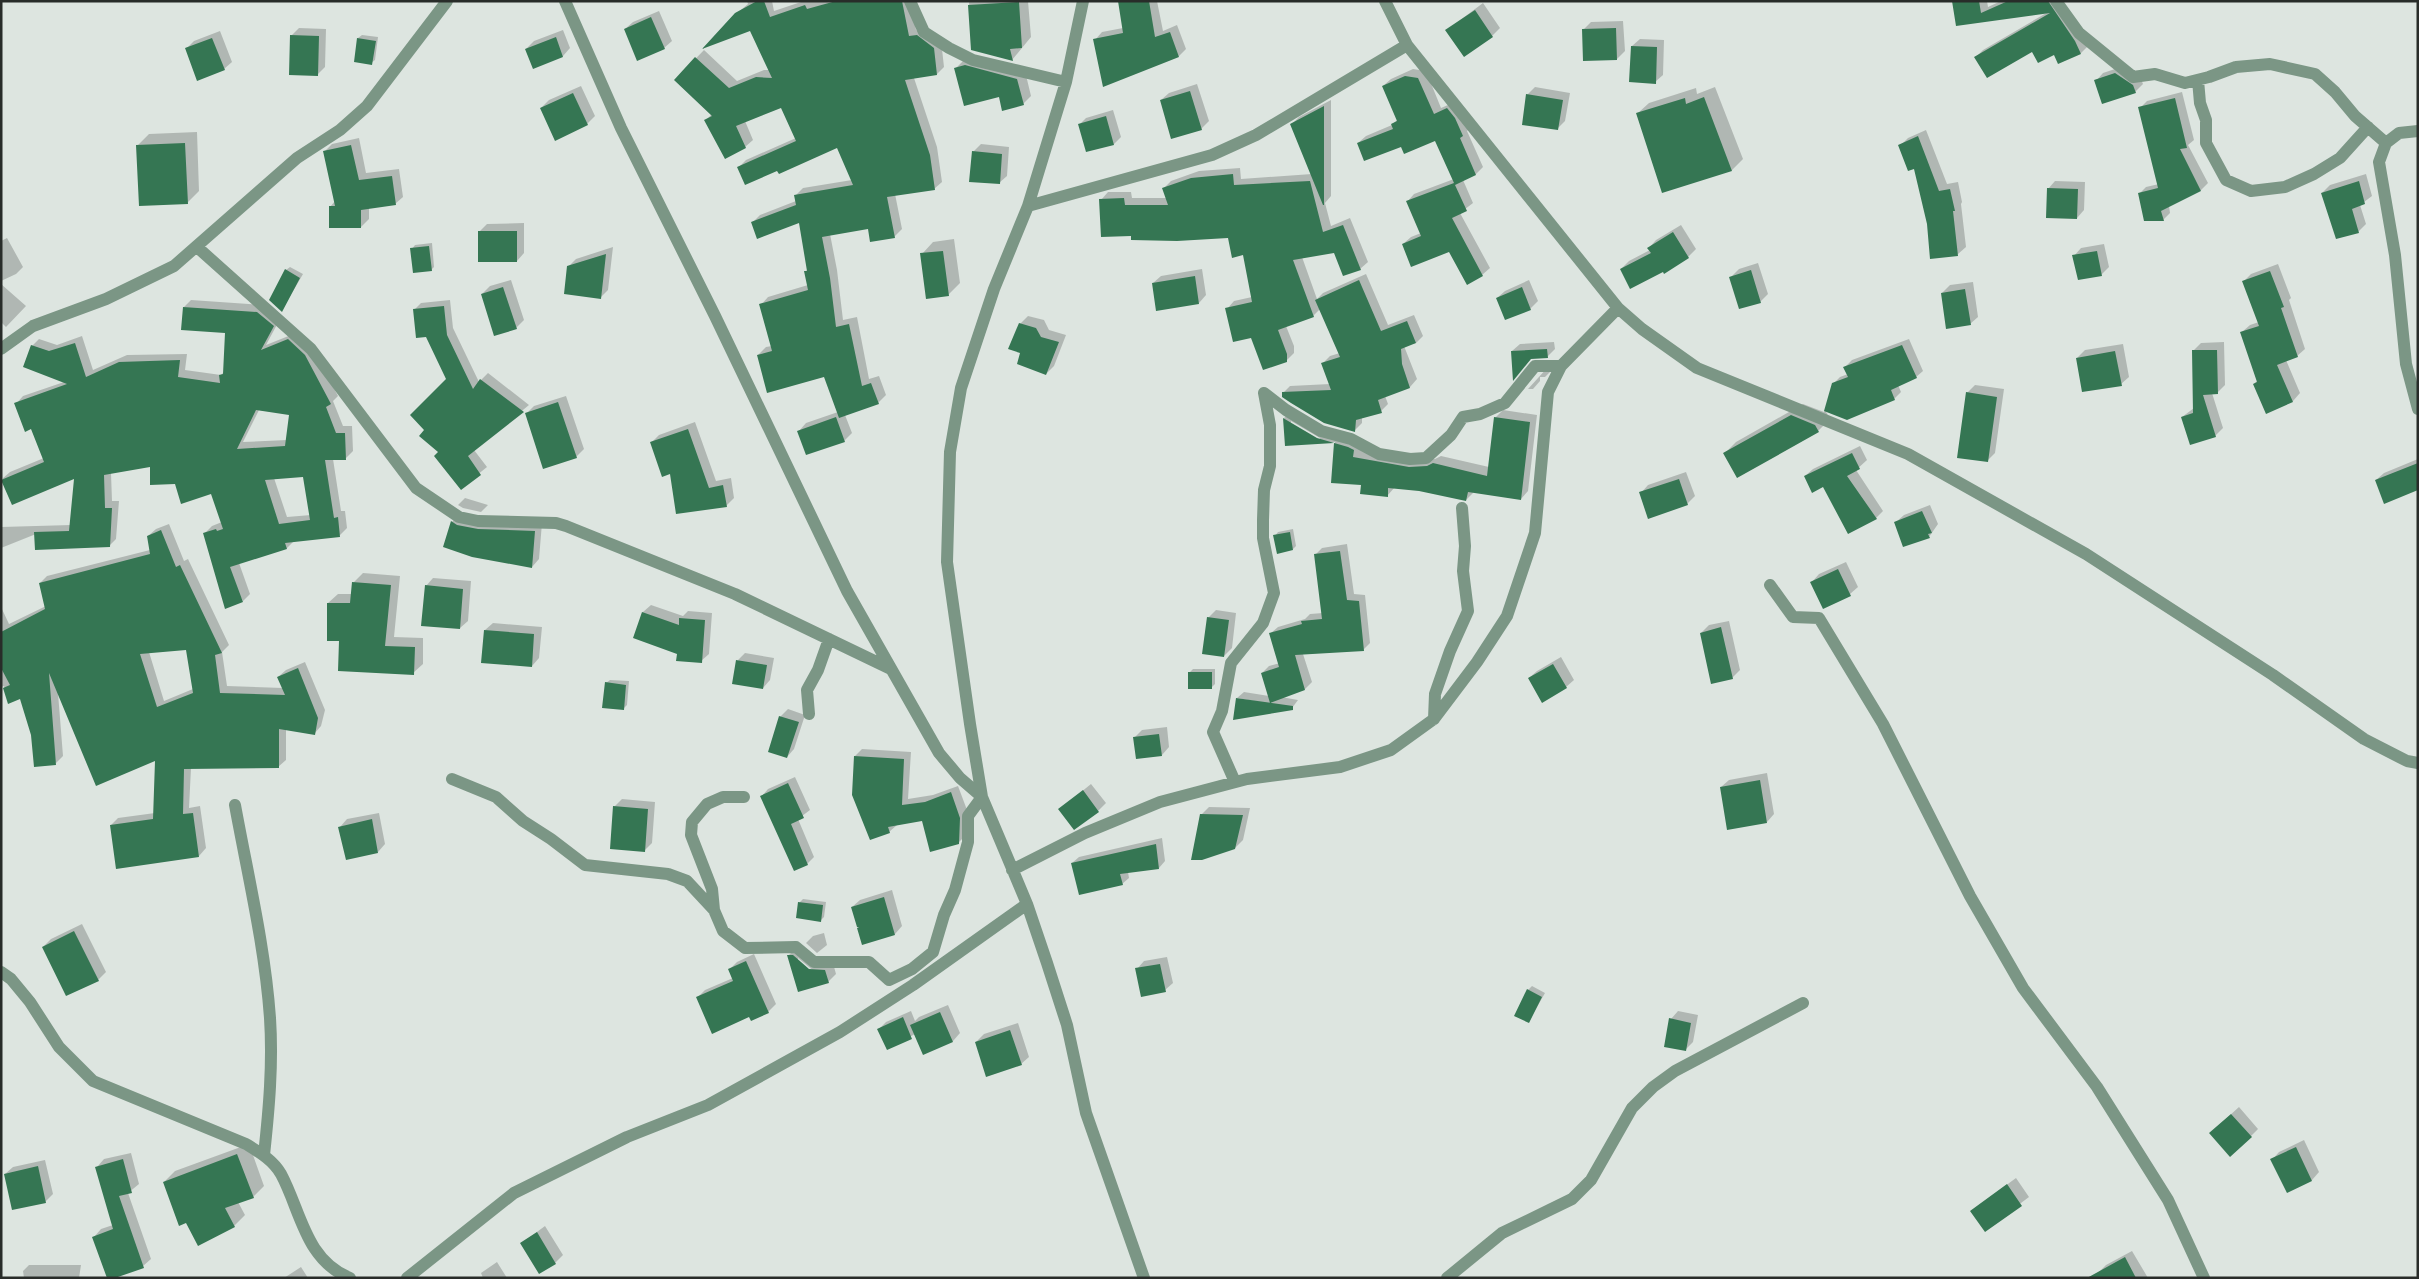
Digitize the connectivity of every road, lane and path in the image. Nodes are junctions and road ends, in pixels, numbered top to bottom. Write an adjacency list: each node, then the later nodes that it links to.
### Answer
1 (447, 1): 14 (street)
2 (565, 1): 22 (street)
3 (910, 1): 9 (street)
4 (1083, 1): 9 (street)
5 (1384, 1): 7 (street)
6 (2056, 1): 8 (street)
7 (1408, 45): 13 (street); 15 (street)
8 (2198, 80): 10 (street); 10 (street)
9 (1066, 82): 13 (street)
10 (2368, 127): 12 (street)
11 (2418, 131): 12 (street)
12 (2386, 143): 18 (street)
13 (1028, 206): 29 (street)
14 (197, 247): 16 (street); 21 (street)
15 (1618, 308): 17 (street); 25 (street)
16 (1, 350)
17 (1561, 366): 24 (street); 27 (street)
18 (2418, 409)
19 (1462, 508): 24 (street)
20 (1770, 585): 41 (street)
21 (829, 639): 22 (street); 23 (street)
22 (891, 669): 29 (street)
23 (809, 714)
24 (1434, 719): 27 (street)
25 (2418, 763)
26 (452, 779): 33 (street)
27 (1235, 782): 31 (street)
28 (744, 797): 33 (street)
29 (982, 797): 31 (street); 33 (street)
30 (235, 805): 36 (street)
31 (1012, 870): 32 (street)
32 (1026, 904): 38 (street); 39 (street)
33 (714, 910)
34 (1, 972): 36 (street)
35 (1803, 1003): 40 (street)
36 (264, 1155): 37 (street)
37 (350, 1278)
38 (407, 1278)
39 (1144, 1278)
40 (1447, 1278)
41 (2204, 1278)

